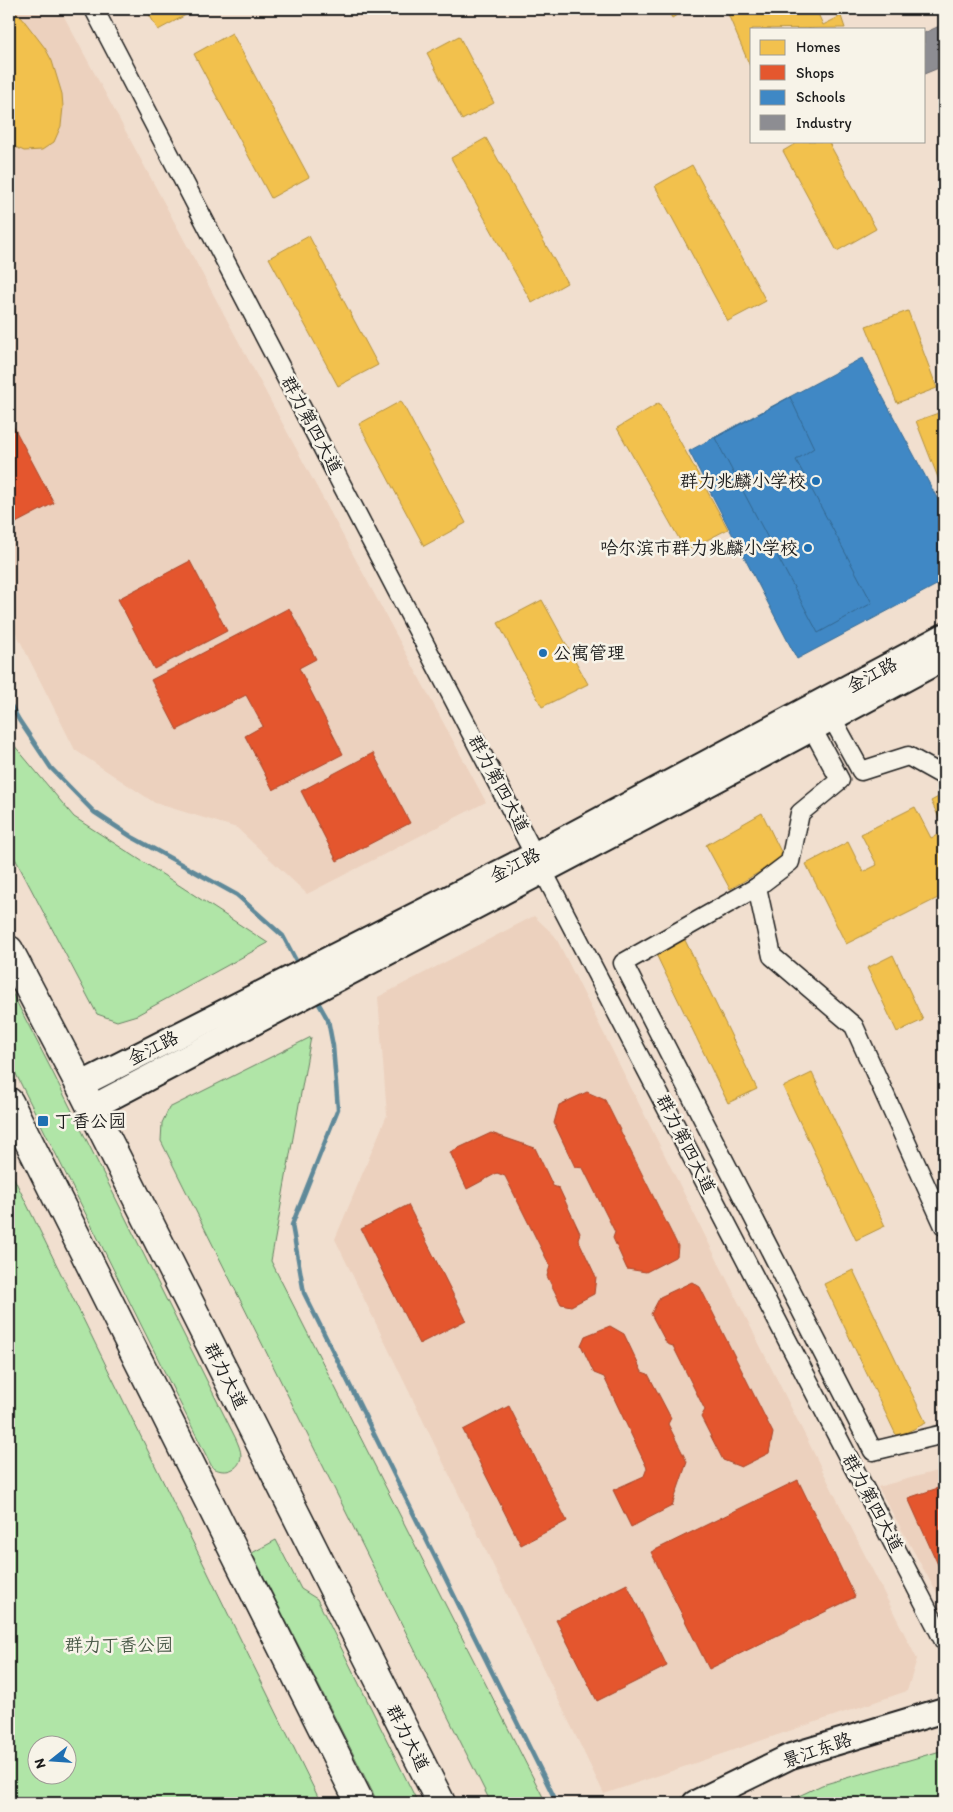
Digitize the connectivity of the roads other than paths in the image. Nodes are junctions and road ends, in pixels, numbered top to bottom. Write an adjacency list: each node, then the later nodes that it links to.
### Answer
1 (94, 9): 6 (street, 群力第四大道)
2 (944, 636): 6 (street, 金江路)
3 (944, 658): 4 (street, 金江路)
4 (822, 724): 5 (street); 6 (street, 金江路); 7 (street)
5 (944, 776)
6 (540, 863): 11 (street, 金江路); 15 (street, 群力第四大道)
7 (758, 887): 13 (street); 14 (street)
8 (9, 944): 10 (main road)
9 (9, 950): 10 (main road, 群力大道)
10 (34, 996): 11 (main road, 群力大道)
11 (86, 1097): 18 (main road, 群力大道)
12 (9, 1102): 17 (main road)
13 (944, 1226)
14 (944, 1434)
15 (944, 1640)
16 (944, 1710): 19 (street, 景江东路)
17 (360, 1803)
18 (441, 1803)
19 (695, 1803)

